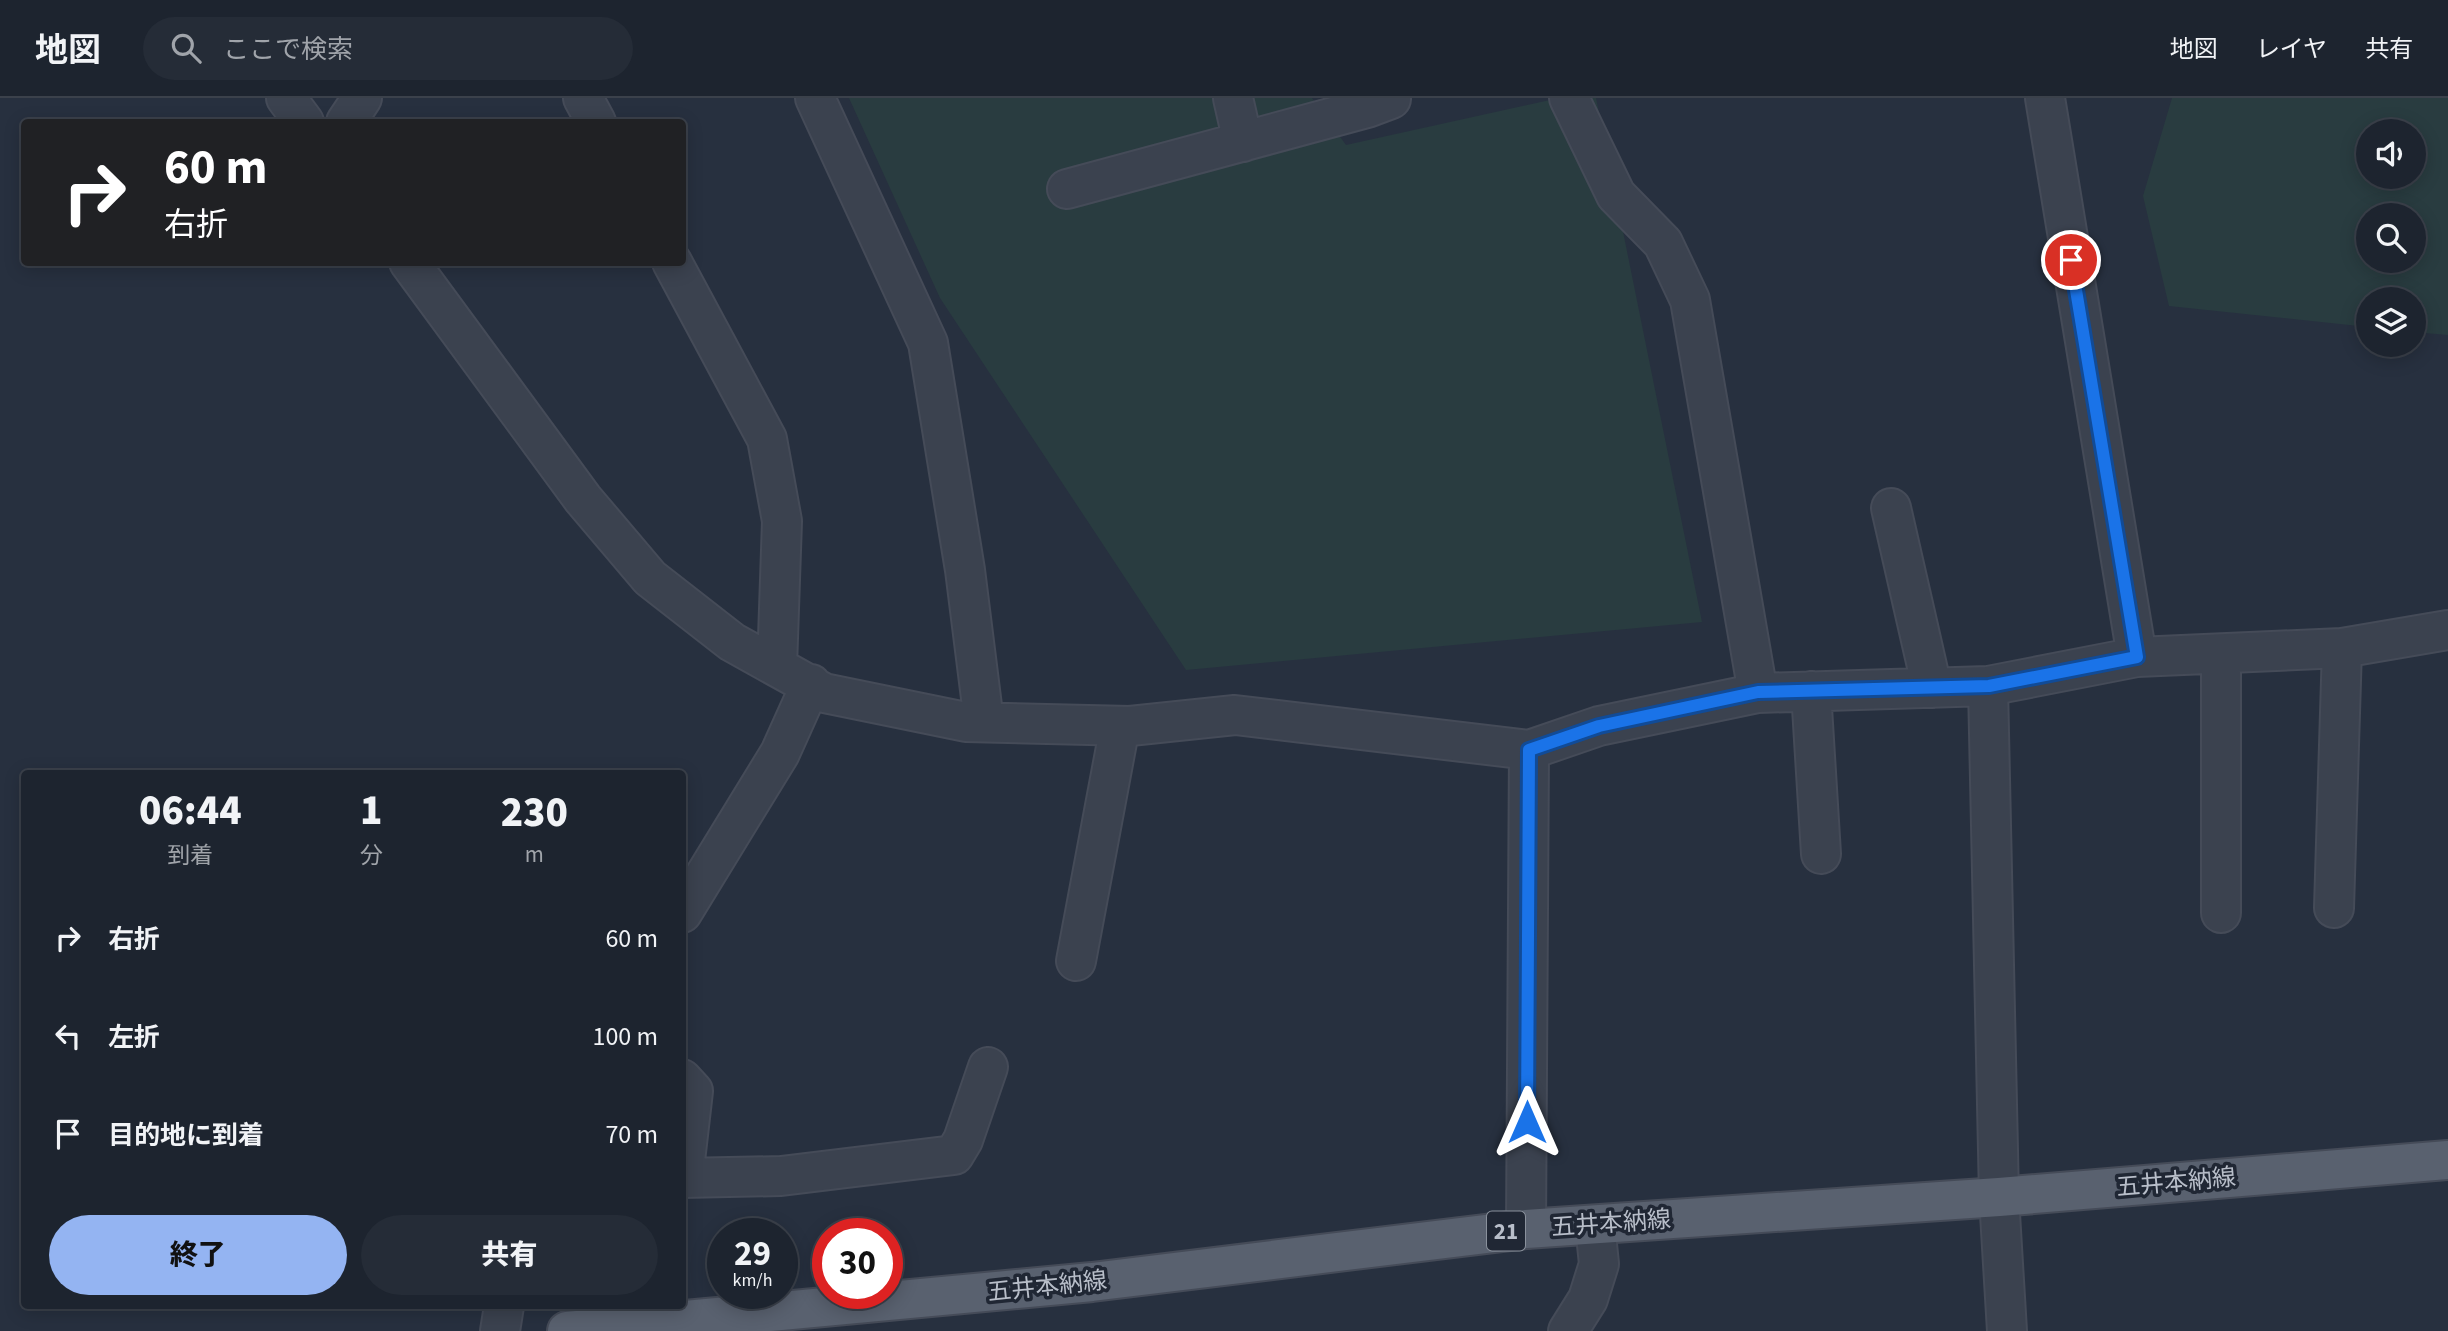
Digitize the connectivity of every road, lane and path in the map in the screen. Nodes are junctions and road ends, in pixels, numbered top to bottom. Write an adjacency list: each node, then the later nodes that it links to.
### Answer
1 (286, 98): 9 (street)
2 (362, 98): 10 (street)
3 (583, 98): 11 (street)
4 (815, 98): 27 (street)
5 (1233, 98): 12 (street)
6 (1392, 98): 12 (street)
7 (1569, 98): 26 (street)
8 (2045, 98): 20 (street)
9 (302, 119)
10 (348, 119)
11 (594, 119)
12 (1243, 142): 13 (street)
13 (1067, 188)
14 (412, 266): 21 (street)
15 (674, 266): 21 (street)
16 (1891, 508): 24 (street)
17 (2448, 630): 18 (street)
18 (2342, 648): 19 (street); 33 (street)
19 (2221, 654): 20 (street); 34 (street)
20 (2137, 657): 23 (street)
21 (777, 667): 22 (street)
22 (811, 684): 27 (street); 31 (street)
23 (1989, 686): 24 (street); 41 (street)
24 (1932, 688): 25 (street)
25 (1811, 691): 26 (street); 30 (street)
26 (1758, 692): 29 (street)
27 (984, 722): 28 (street)
28 (1120, 726): 29 (street); 35 (street)
29 (1529, 750): 43 (street)
30 (1821, 854)
31 (696, 865): 32 (street)
32 (686, 899)
33 (2334, 908)
34 (2221, 913)
35 (1076, 961)
36 (988, 1067): 40 (street)
37 (686, 1083): 38 (street)
38 (686, 1152)
39 (2448, 1160): 41 (main road, 五井本納線 / 21)
40 (686, 1178)
41 (1999, 1197): 42 (main road, 五井本納線 / 21); 48 (street)
42 (1595, 1224): 43 (main road, 五井本納線 / 21); 47 (street)
43 (1526, 1229): 46 (main road, 五井本納線 / 21)
44 (504, 1309): 45 (street)
45 (500, 1331)
46 (567, 1331)
47 (1568, 1331)
48 (2007, 1331)

